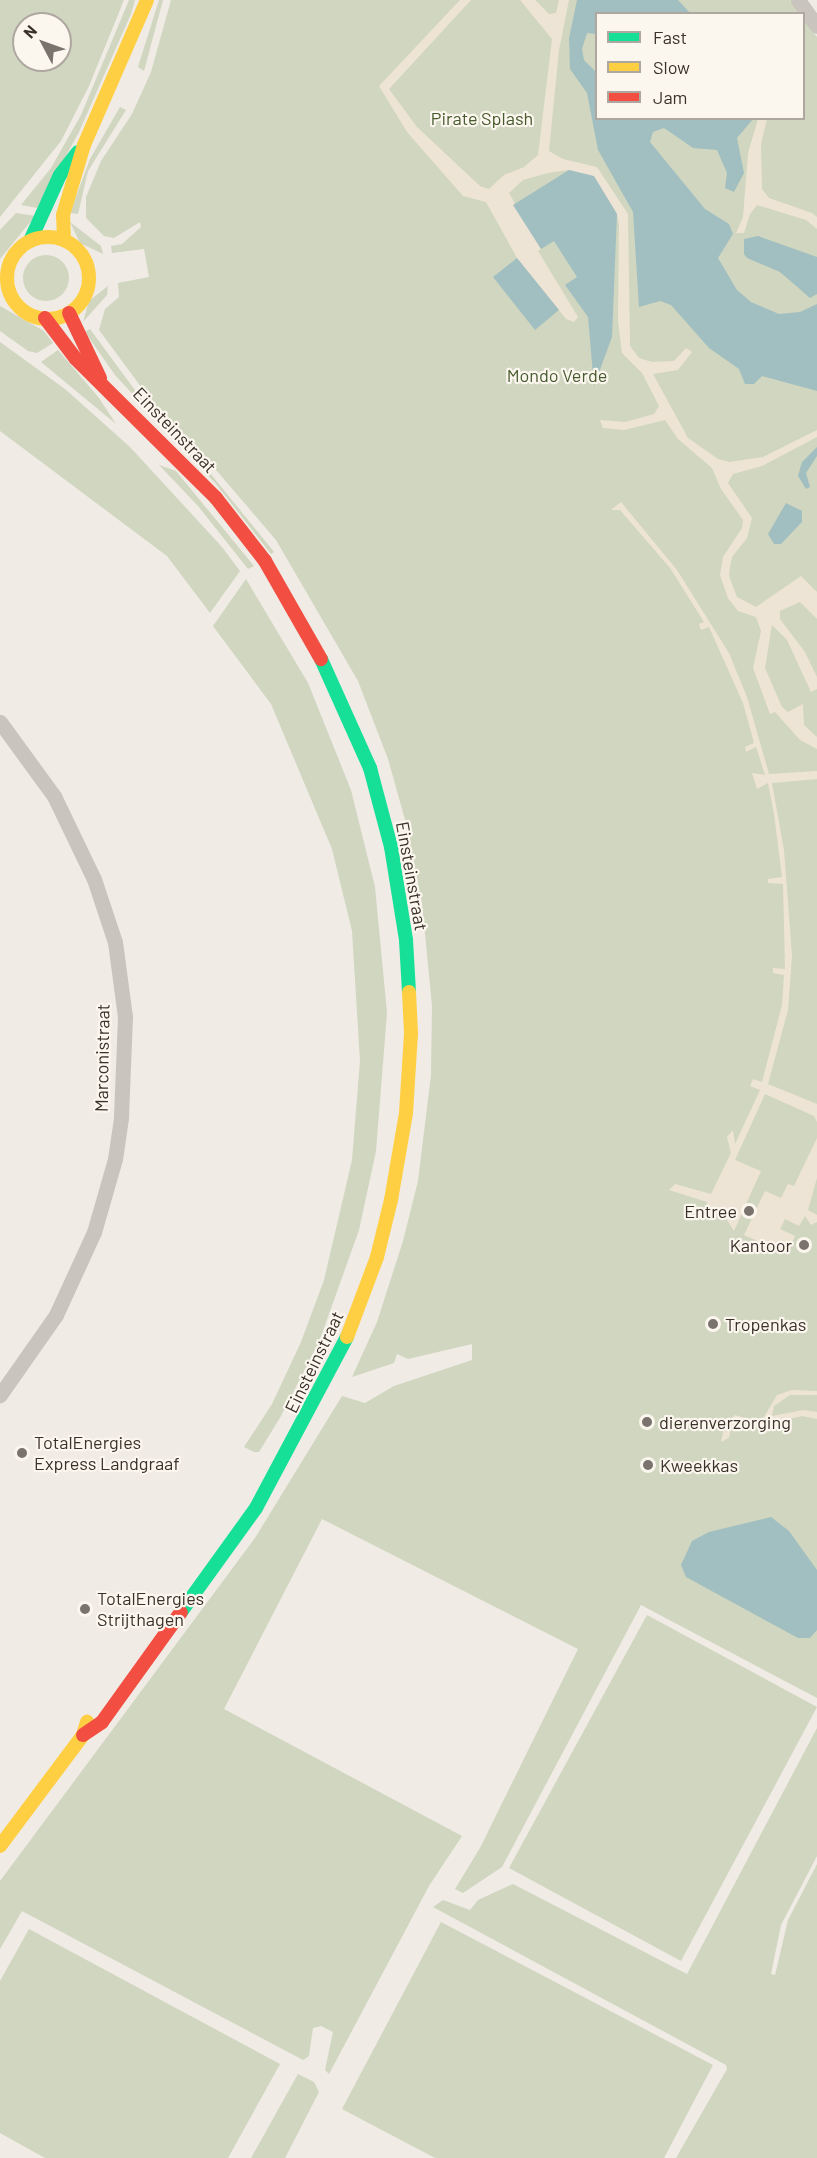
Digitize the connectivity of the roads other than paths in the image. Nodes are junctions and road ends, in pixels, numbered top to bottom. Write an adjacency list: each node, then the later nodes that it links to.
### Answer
1 (147, 0): 4 (main road)
2 (798, 0): 3 (street)
3 (817, 26)
4 (84, 145): 5 (main road); 6 (main road)
5 (64, 240): 6 (main road); 9 (main road)
6 (30, 241): 7 (main road)
7 (3, 275): 8 (main road)
8 (6, 299): 10 (main road)
9 (69, 313): 10 (main road); 11 (main road, Einsteinstraat)
10 (45, 318): 11 (main road, Einsteinstraat)
11 (100, 379): 14 (main road, Einsteinstraat)
12 (0, 722): 13 (street, Marconistraat)
13 (0, 1395)
14 (0, 1846)

